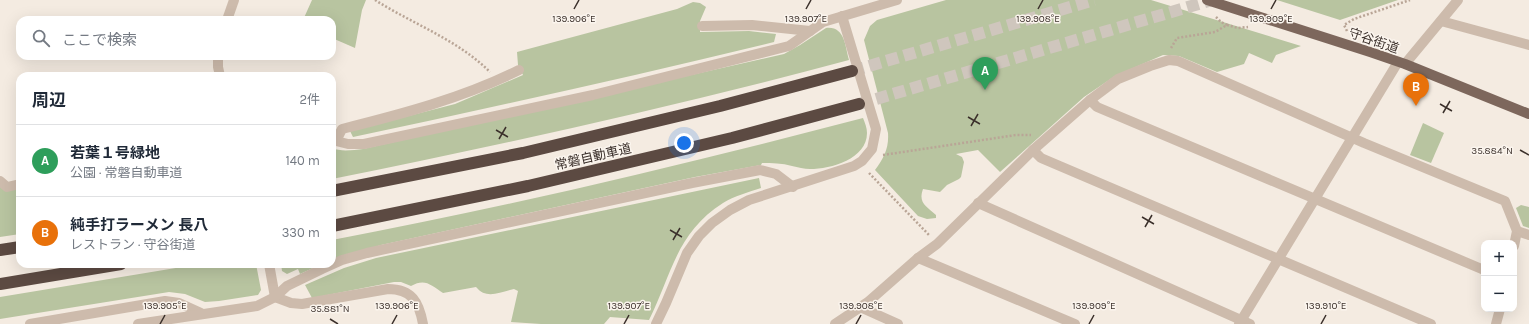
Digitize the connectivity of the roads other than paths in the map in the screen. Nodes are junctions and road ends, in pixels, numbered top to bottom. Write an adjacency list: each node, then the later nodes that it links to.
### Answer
1 (234, 0): 5 (street)
2 (897, 0): 6 (street)
3 (1207, 0): 12 (main road, 守谷街道)
4 (1458, 0): 7 (street)
5 (228, 16)
6 (842, 16): 9 (street); 25 (street)
7 (1441, 21): 10 (street); 12 (street)
8 (702, 26): 9 (street)
9 (810, 31): 21 (street)
10 (1529, 45)
11 (218, 60): 15 (street)
12 (1402, 63): 18 (main road, 守谷街道); 20 (street)
13 (519, 70): 19 (street)
14 (852, 71): 26 (highway, 常磐自動車道)
15 (219, 72)
16 (1090, 100): 20 (street); 22 (street); 27 (street)
17 (859, 104): 29 (highway, 常磐自動車道)
18 (1529, 114)
19 (336, 138)
20 (1352, 138): 27 (street); 30 (street)
21 (336, 141)
22 (1033, 150): 28 (street); 36 (street)
23 (0, 181): 24 (street)
24 (16, 185)
25 (793, 187): 37 (street); 51 (street)
26 (336, 190)
27 (1315, 200): 36 (street); 41 (street)
28 (978, 203): 35 (street); 47 (street)
29 (336, 225)
30 (1517, 231): 31 (street); 32 (street)
31 (1529, 235)
32 (1515, 240)
33 (16, 248): 34 (highway)
34 (0, 250)
35 (918, 258): 44 (street); 54 (street)
36 (1277, 259): 47 (street); 55 (street)
37 (336, 263)
38 (97, 268): 42 (highway)
39 (270, 268): 43 (street)
40 (325, 268): 43 (street)
41 (1481, 269)
42 (0, 284)
43 (275, 297): 46 (street); 50 (street)
44 (860, 307): 52 (street); 53 (street)
45 (1499, 312): 56 (street)
46 (201, 313): 48 (street); 49 (street)
47 (1243, 323)
48 (30, 324)
49 (138, 324)
50 (423, 324)
51 (656, 324)
52 (835, 324)
53 (898, 324)
54 (1075, 324)
55 (1432, 324)
56 (1496, 324)

